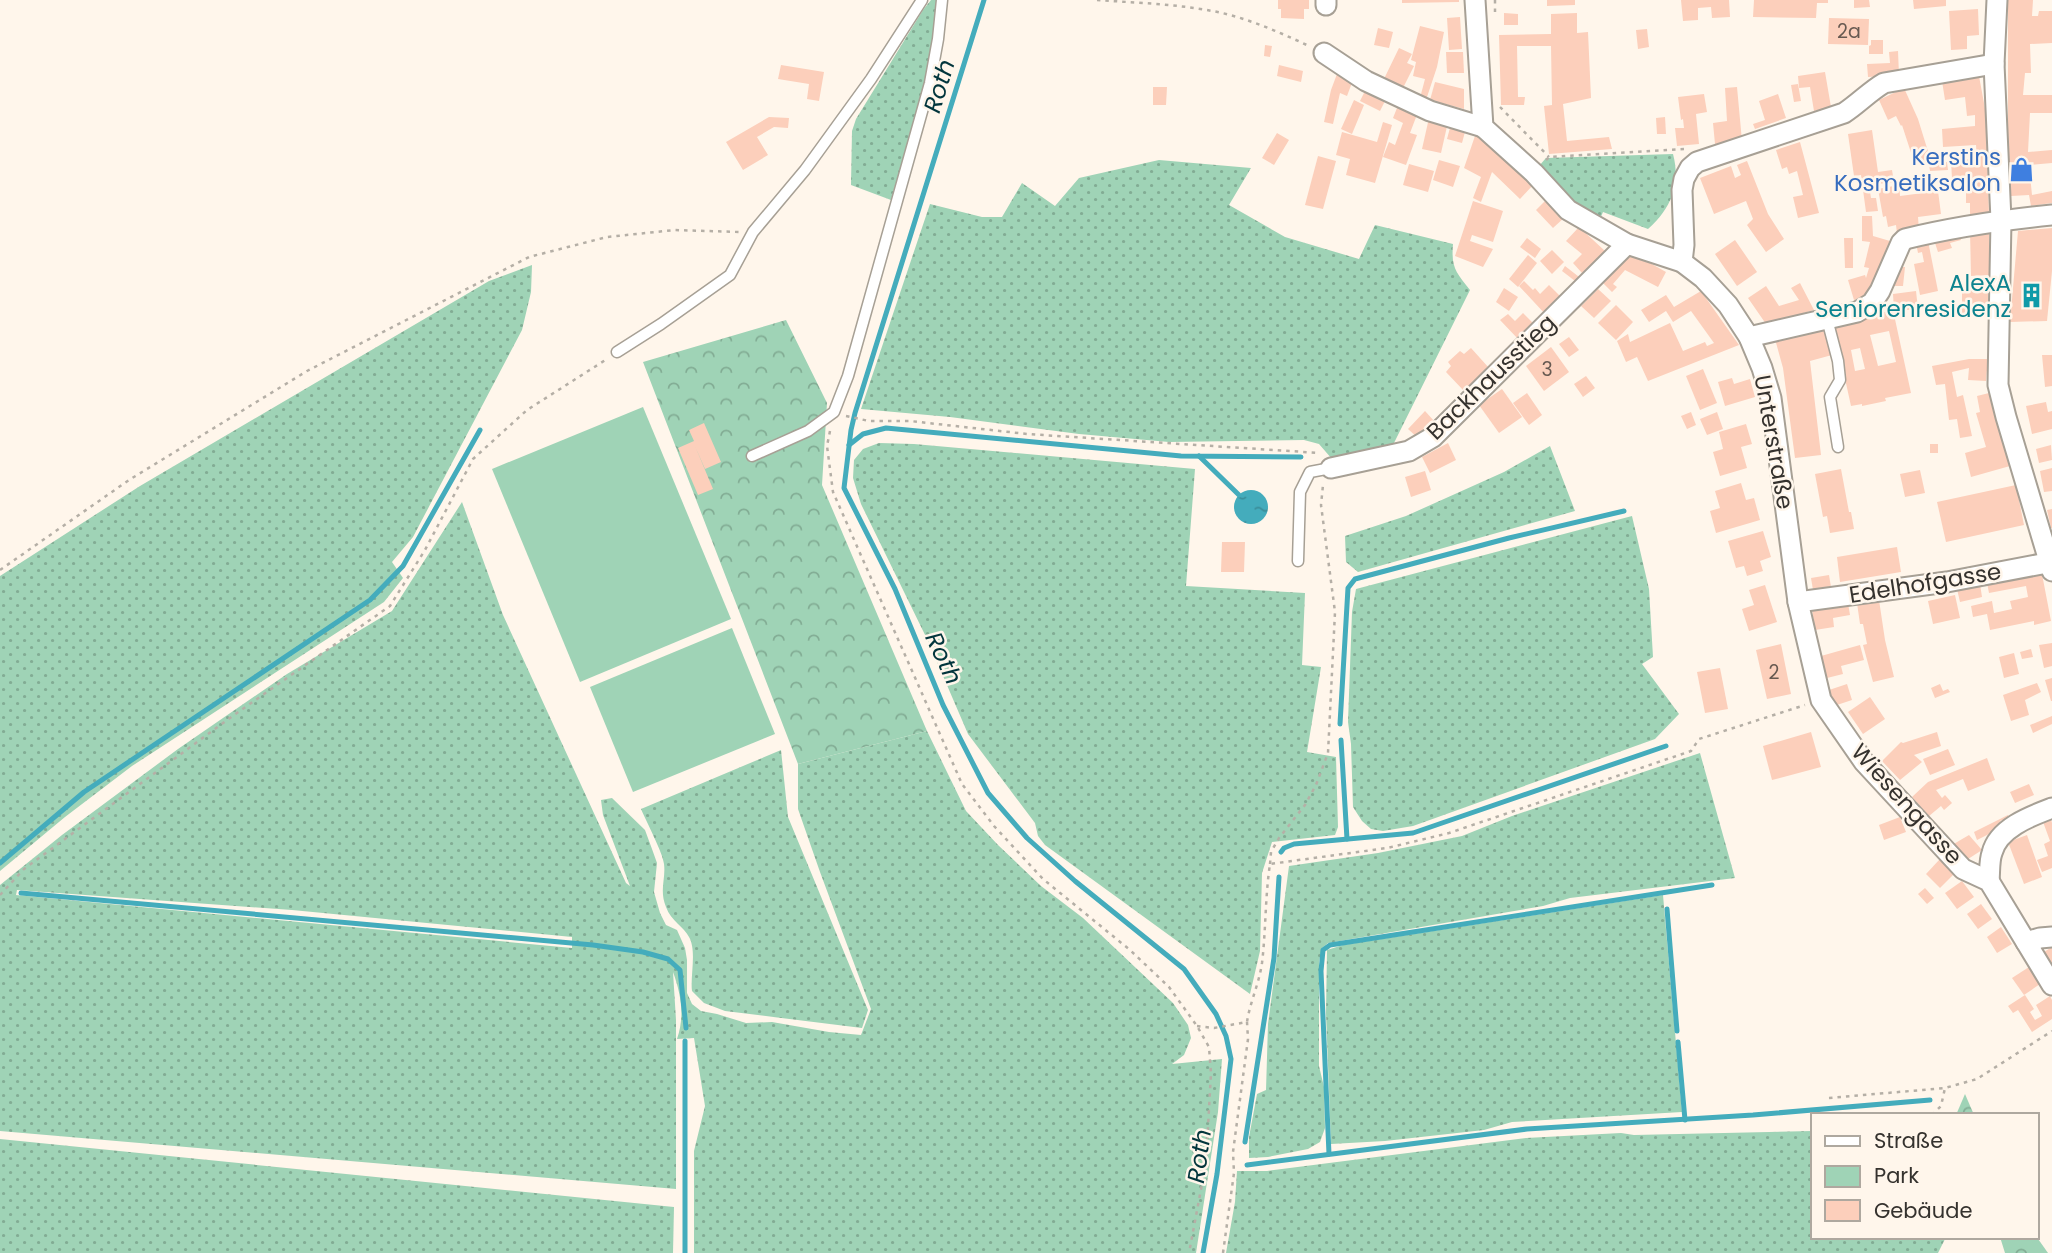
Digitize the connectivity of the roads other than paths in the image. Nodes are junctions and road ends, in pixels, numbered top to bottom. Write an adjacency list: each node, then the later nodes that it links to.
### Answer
1 (922, 0): 14 (lane)
2 (942, 0): 16 (lane)
3 (1475, 0): 7 (street)
4 (1997, 0): 6 (street)
5 (1324, 53): 7 (street)
6 (1994, 64): 9 (street); 11 (street)
7 (1483, 127): 10 (street, Unterstraße)
8 (2052, 215): 9 (street)
9 (2001, 220): 12 (street); 19 (street)
10 (1627, 244): 11 (street, Unterstraße); 17 (street, Backhausstieg)
11 (1682, 262): 13 (street, Unterstraße)
12 (1827, 319): 13 (street); 15 (lane)
13 (1749, 337): 20 (street, Unterstraße)
14 (617, 352)
15 (1838, 447)
16 (752, 456)
17 (1331, 468): 18 (lane)
18 (1298, 561)
19 (2051, 565): 20 (street, Edelhofgasse)
20 (1798, 602): 22 (street, Wiesengasse)
21 (2052, 808): 22 (street)
22 (1989, 881): 24 (street, Wiesengasse)
23 (2052, 937): 24 (street)
24 (2026, 942): 25 (street, Wiesengasse)
25 (2052, 985)

